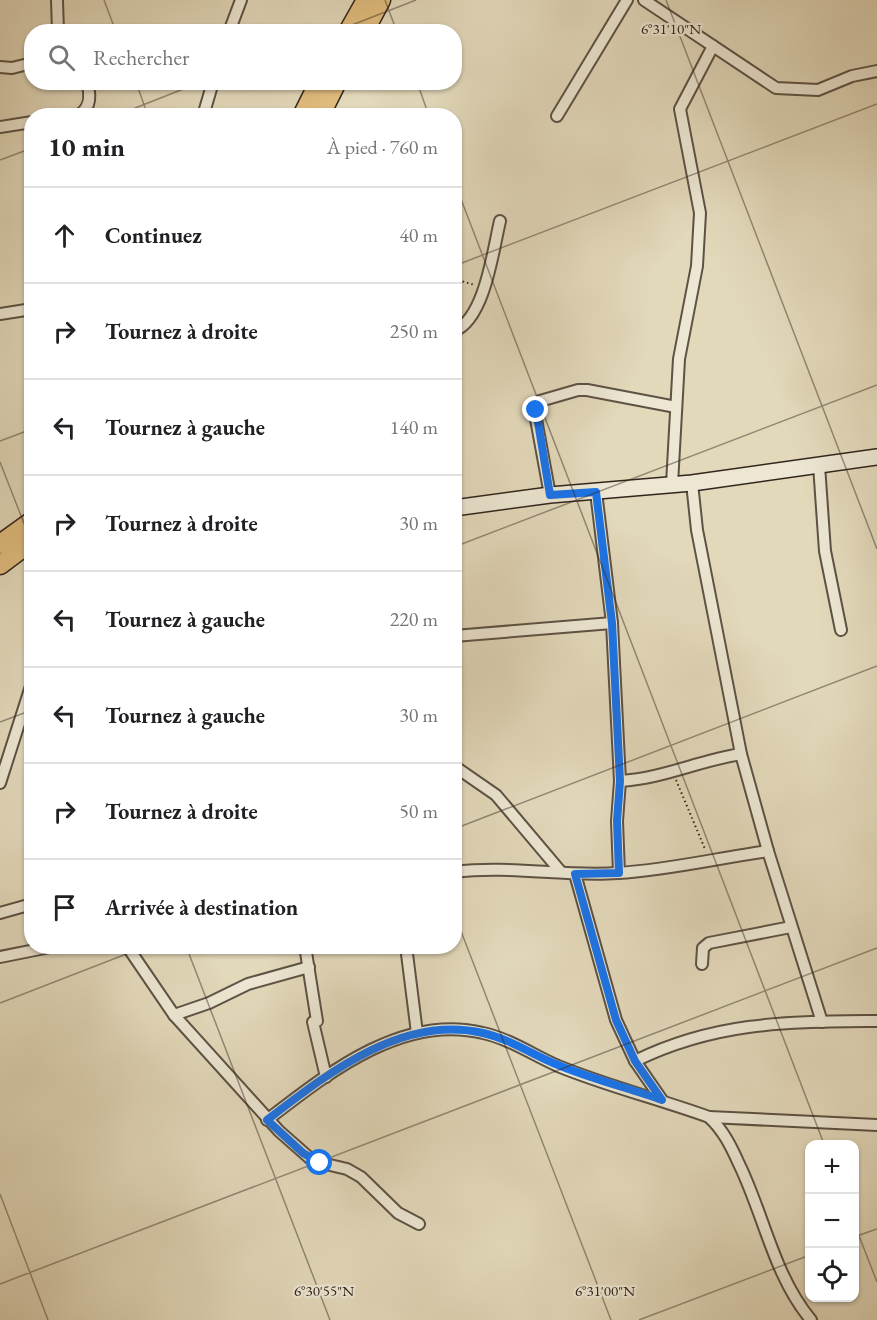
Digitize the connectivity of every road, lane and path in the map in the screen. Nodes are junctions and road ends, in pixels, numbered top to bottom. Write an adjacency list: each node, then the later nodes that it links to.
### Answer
1 (57, 0): 7 (street)
2 (241, 0): 8 (street)
3 (366, 0): 9 (highway)
4 (381, 0): 10 (highway)
5 (627, 0): 23 (street)
6 (644, 0): 11 (street)
7 (58, 24)
8 (232, 24)
9 (352, 24)
10 (368, 24)
11 (713, 46): 14 (street); 32 (street)
12 (24, 65): 13 (street)
13 (0, 67)
14 (877, 70)
15 (88, 90): 19 (street)
16 (211, 90): 20 (street)
17 (315, 90): 21 (highway)
18 (333, 90): 22 (highway)
19 (86, 108)
20 (205, 108)
21 (306, 108)
22 (324, 108)
23 (557, 116)
24 (24, 123): 25 (street)
25 (0, 127)
26 (500, 220): 28 (street)
27 (462, 281): 28 (path)
28 (484, 288): 31 (street)
29 (24, 310): 30 (street)
30 (0, 314)
31 (462, 327)
32 (676, 407): 36 (street); 38 (street)
33 (877, 457): 34 (main road)
34 (819, 465): 35 (main road); 45 (street)
35 (692, 483): 36 (main road); 48 (street)
36 (672, 484): 37 (main road)
37 (596, 492): 38 (main road); 44 (street)
38 (550, 495): 39 (main road)
39 (462, 507)
40 (24, 532): 42 (highway)
41 (24, 536): 43 (highway)
42 (0, 544)
43 (0, 565)
44 (612, 623): 46 (street); 51 (street)
45 (841, 630)
46 (462, 635)
47 (24, 708): 52 (street)
48 (741, 754): 50 (street); 53 (street)
49 (462, 772): 56 (street)
50 (672, 774): 51 (street); 54 (path)
51 (620, 781): 57 (street)
52 (0, 783)
53 (768, 851): 54 (street); 61 (street)
54 (711, 860): 57 (street)
55 (462, 871): 56 (street)
56 (561, 872): 58 (street)
57 (619, 873): 58 (street)
58 (575, 874): 73 (street)
59 (24, 906): 60 (street)
60 (0, 913)
61 (791, 927): 67 (street); 71 (street)
62 (24, 952): 66 (street)
63 (133, 954): 69 (street)
64 (307, 954): 68 (street)
65 (407, 954): 72 (street)
66 (0, 957)
67 (702, 964)
68 (309, 967): 69 (street); 74 (street)
69 (174, 1015): 77 (street)
70 (877, 1021): 71 (street)
71 (822, 1022): 73 (street)
72 (417, 1033): 74 (street); 75 (street)
73 (635, 1061): 75 (street)
74 (326, 1077): 77 (street)
75 (662, 1100): 76 (street)
76 (709, 1117): 78 (street); 80 (street)
77 (267, 1120): 79 (street)
78 (877, 1125)
79 (419, 1224)
80 (811, 1320)

